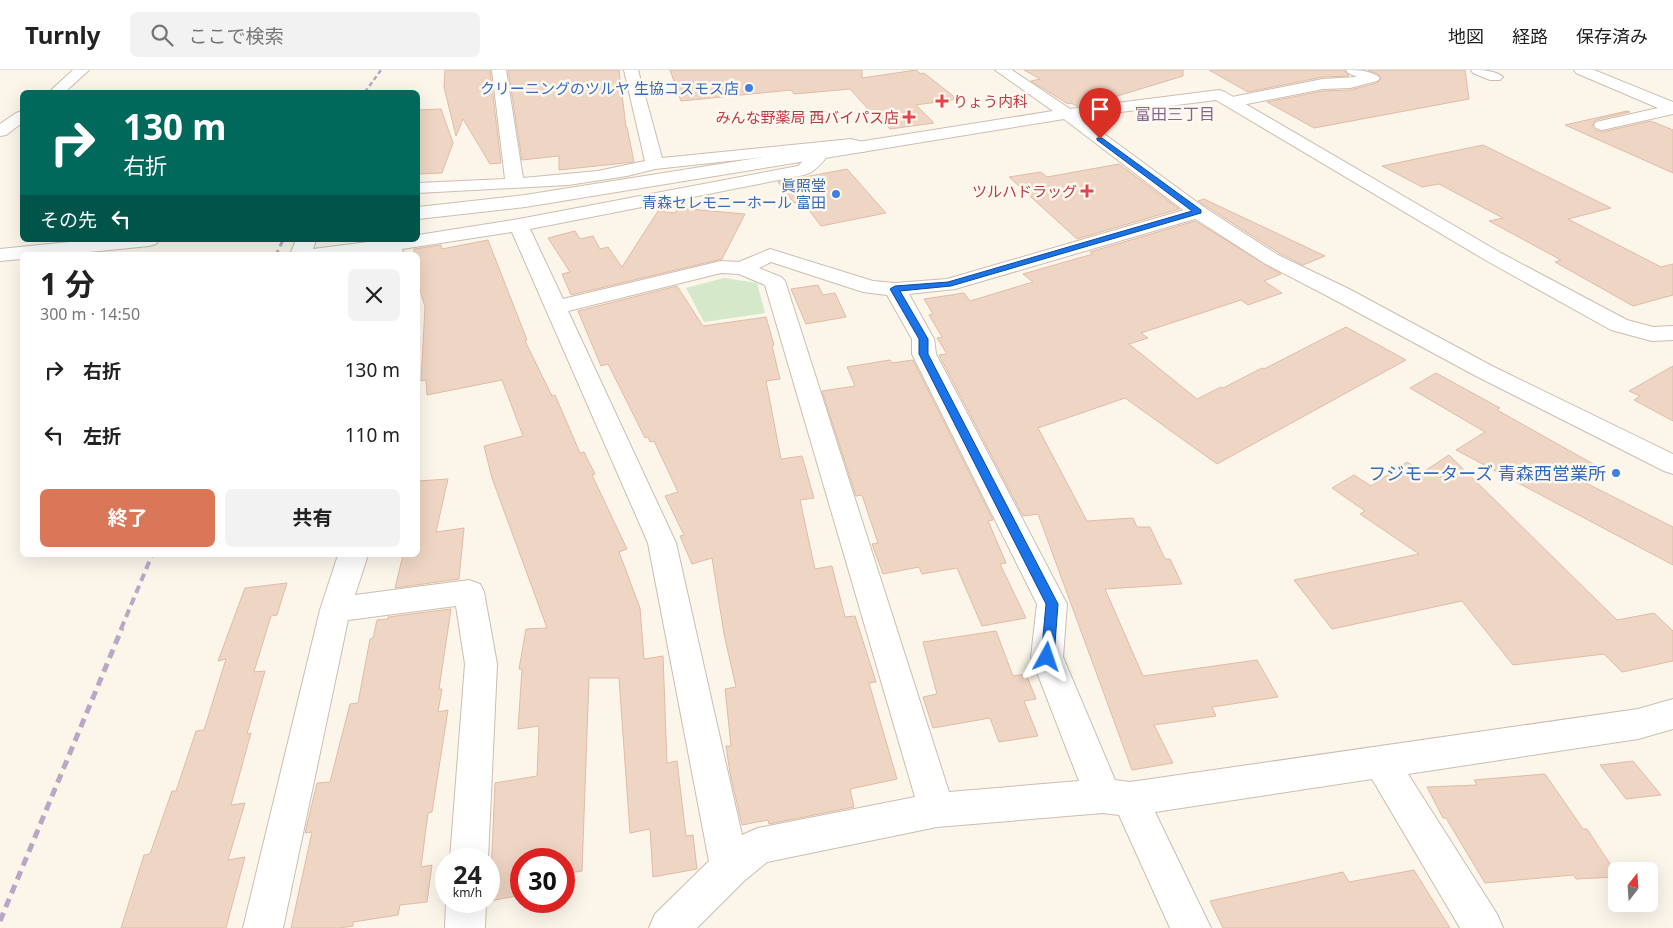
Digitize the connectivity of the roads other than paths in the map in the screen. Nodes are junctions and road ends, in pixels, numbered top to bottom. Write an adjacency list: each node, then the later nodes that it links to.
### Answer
1 (82, 70): 9 (street)
2 (499, 70): 19 (street)
3 (631, 70): 18 (street)
4 (1002, 70): 12 (street)
5 (1353, 70): 10 (street)
6 (1478, 70): 8 (street)
7 (1581, 70): 11 (street)
8 (1495, 77)
9 (58, 90)
10 (1232, 102): 12 (street); 33 (street)
11 (1673, 108): 14 (street)
12 (1067, 114): 16 (street); 21 (street)
13 (20, 117): 15 (street)
14 (1602, 125)
15 (0, 131)
16 (861, 147): 17 (street); 18 (street)
17 (820, 154): 22 (street); 23 (street)
18 (655, 164): 19 (street)
19 (515, 182): 20 (street)
20 (420, 188)
21 (1198, 212): 31 (street); 34 (street)
22 (420, 213)
23 (519, 225): 25 (street); 32 (street)
24 (129, 242): 26 (street)
25 (392, 250): 27 (street)
26 (30, 252)
27 (352, 252)
28 (20, 253): 29 (street)
29 (0, 255)
30 (742, 268): 31 (street); 32 (street); 40 (street)
31 (895, 289): 39 (street)
32 (556, 307): 42 (street)
33 (1673, 333)
34 (1673, 465)
35 (351, 557): 36 (street)
36 (335, 610): 41 (street); 44 (street)
37 (1673, 714): 38 (street)
38 (1381, 763): 39 (street); 48 (street)
39 (1116, 798): 40 (street); 47 (street)
40 (937, 810): 42 (street)
41 (470, 848)
42 (730, 868): 46 (street)
43 (466, 913): 45 (street)
44 (263, 928)
45 (465, 928)
46 (669, 928)
47 (1191, 928)
48 (1483, 928)

